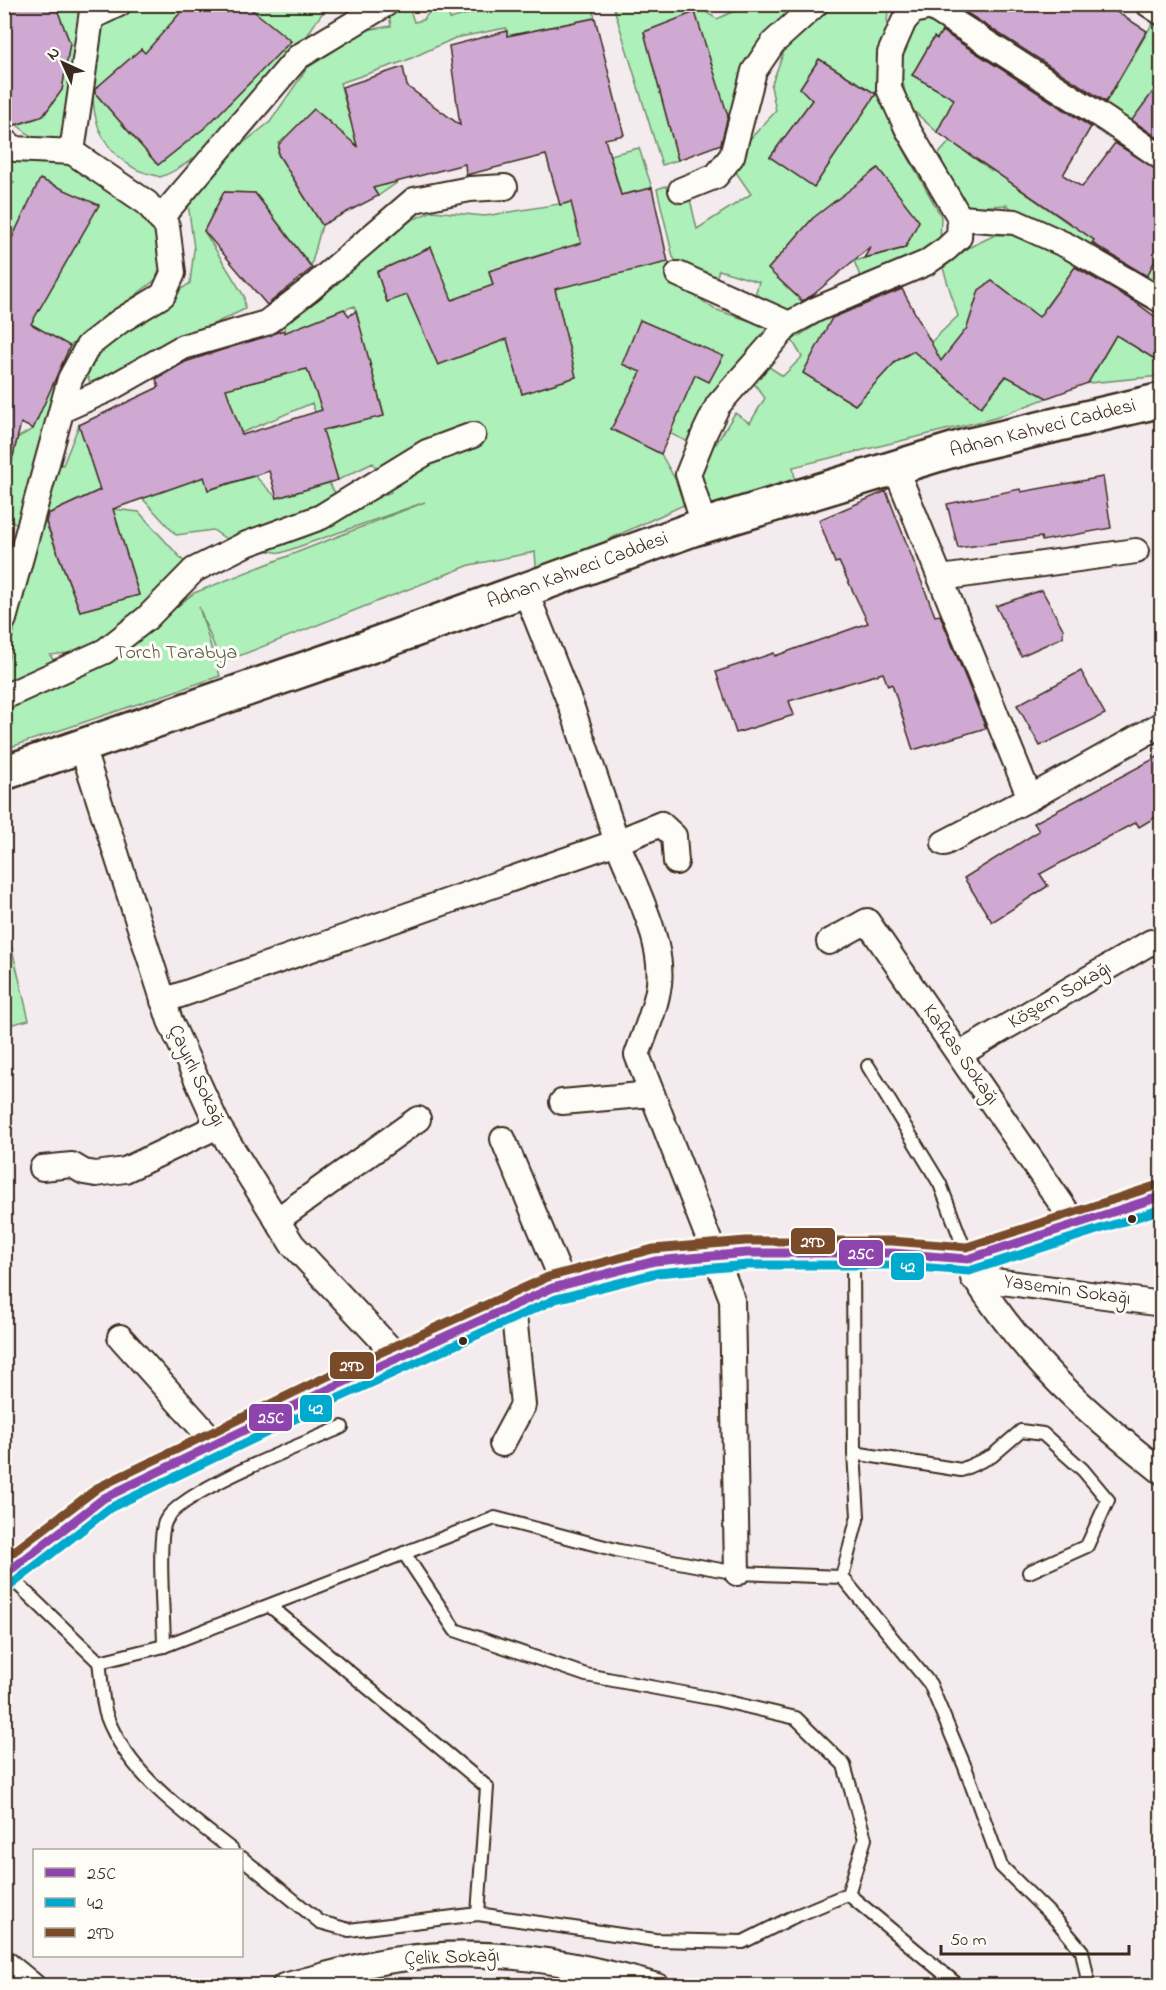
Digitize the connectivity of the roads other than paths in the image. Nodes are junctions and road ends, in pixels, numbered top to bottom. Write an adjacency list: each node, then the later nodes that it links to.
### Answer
1 (119, 4): 5 (street)
2 (386, 4): 14 (street)
3 (816, 4): 12 (street)
4 (1148, 4): 6 (street)
5 (93, 11): 9 (street)
6 (1161, 12)
7 (899, 13): 10 (street); 13 (street)
8 (4, 140): 9 (street)
9 (72, 152): 14 (street)
10 (1161, 158)
11 (505, 187): 19 (street)
12 (681, 190)
13 (960, 218): 16 (street); 17 (street)
14 (160, 219): 19 (street)
15 (678, 273): 17 (street)
16 (1161, 301)
17 (789, 324): 22 (street)
18 (1161, 400): 21 (main road, Adnan Kahveci Caddesi)
19 (62, 410): 26 (street)
20 (473, 435): 27 (street)
21 (896, 467): 22 (main road, Adnan Kahveci Caddesi); 24 (street)
22 (704, 525): 25 (main road, Adnan Kahveci Caddesi)
23 (1136, 551): 24 (street)
24 (941, 578): 31 (street)
25 (525, 590): 29 (main road, Adnan Kahveci Caddesi); 32 (street)
26 (4, 618)
27 (4, 697)
28 (1161, 724): 31 (street)
29 (82, 747): 30 (main road, Adnan Kahveci Caddesi); 37 (street, Çayırlı Sokağı)
30 (4, 774)
31 (1030, 798): 33 (street)
32 (617, 842): 34 (street); 37 (street); 40 (street)
33 (944, 843)
34 (676, 862)
35 (829, 942): 38 (street, Kafkas Sokağı)
36 (1161, 945): 38 (street, Köşem Sokağı)
37 (163, 1001): 43 (street, Çayırlı Sokağı)
38 (960, 1054): 48 (street, Kafkas Sokağı)
39 (868, 1066): 51 (lane)
40 (652, 1094): 41 (street); 50 (street)
41 (562, 1102)
42 (418, 1119): 47 (street)
43 (218, 1126): 45 (street); 47 (street, Çayırlı Sokağı)
44 (503, 1139): 52 (street)
45 (42, 1168)
46 (1161, 1196): 48 (street)
47 (277, 1220): 56 (street, Çayırlı Sokağı)
48 (1076, 1225): 51 (street)
49 (853, 1253): 50 (street); 51 (street); 60 (lane)
50 (716, 1256): 52 (street); 64 (street)
51 (971, 1269): 53 (street, Yasemin Sokağı); 61 (street)
52 (564, 1285): 54 (street)
53 (1161, 1304)
54 (513, 1305): 56 (street); 59 (street)
55 (120, 1337): 58 (street)
56 (398, 1357): 58 (street)
57 (342, 1427): 68 (lane)
58 (216, 1444): 65 (street)
59 (502, 1444)
60 (854, 1453): 63 (lane); 66 (lane)
61 (1161, 1472)
62 (404, 1553): 64 (lane); 67 (lane); 72 (lane)
63 (1029, 1572)
64 (737, 1573): 66 (lane)
65 (6, 1574): 69 (lane)
66 (842, 1577): 81 (lane)
67 (270, 1605): 68 (lane); 73 (lane)
68 (164, 1646): 69 (lane)
69 (99, 1662): 70 (lane)
70 (230, 1849)
71 (243, 1859): 73 (lane)
72 (848, 1894): 73 (lane); 80 (lane)
73 (478, 1914)
74 (4, 1962): 77 (street)
75 (576, 1975): 76 (street, Çelik Sokağı); 79 (street, Çelik Sokağı)
76 (322, 1981): 78 (street, Çelik Sokağı)
77 (33, 1986)
78 (284, 1986)
79 (657, 1986)
80 (959, 1986)
81 (1086, 1986)

